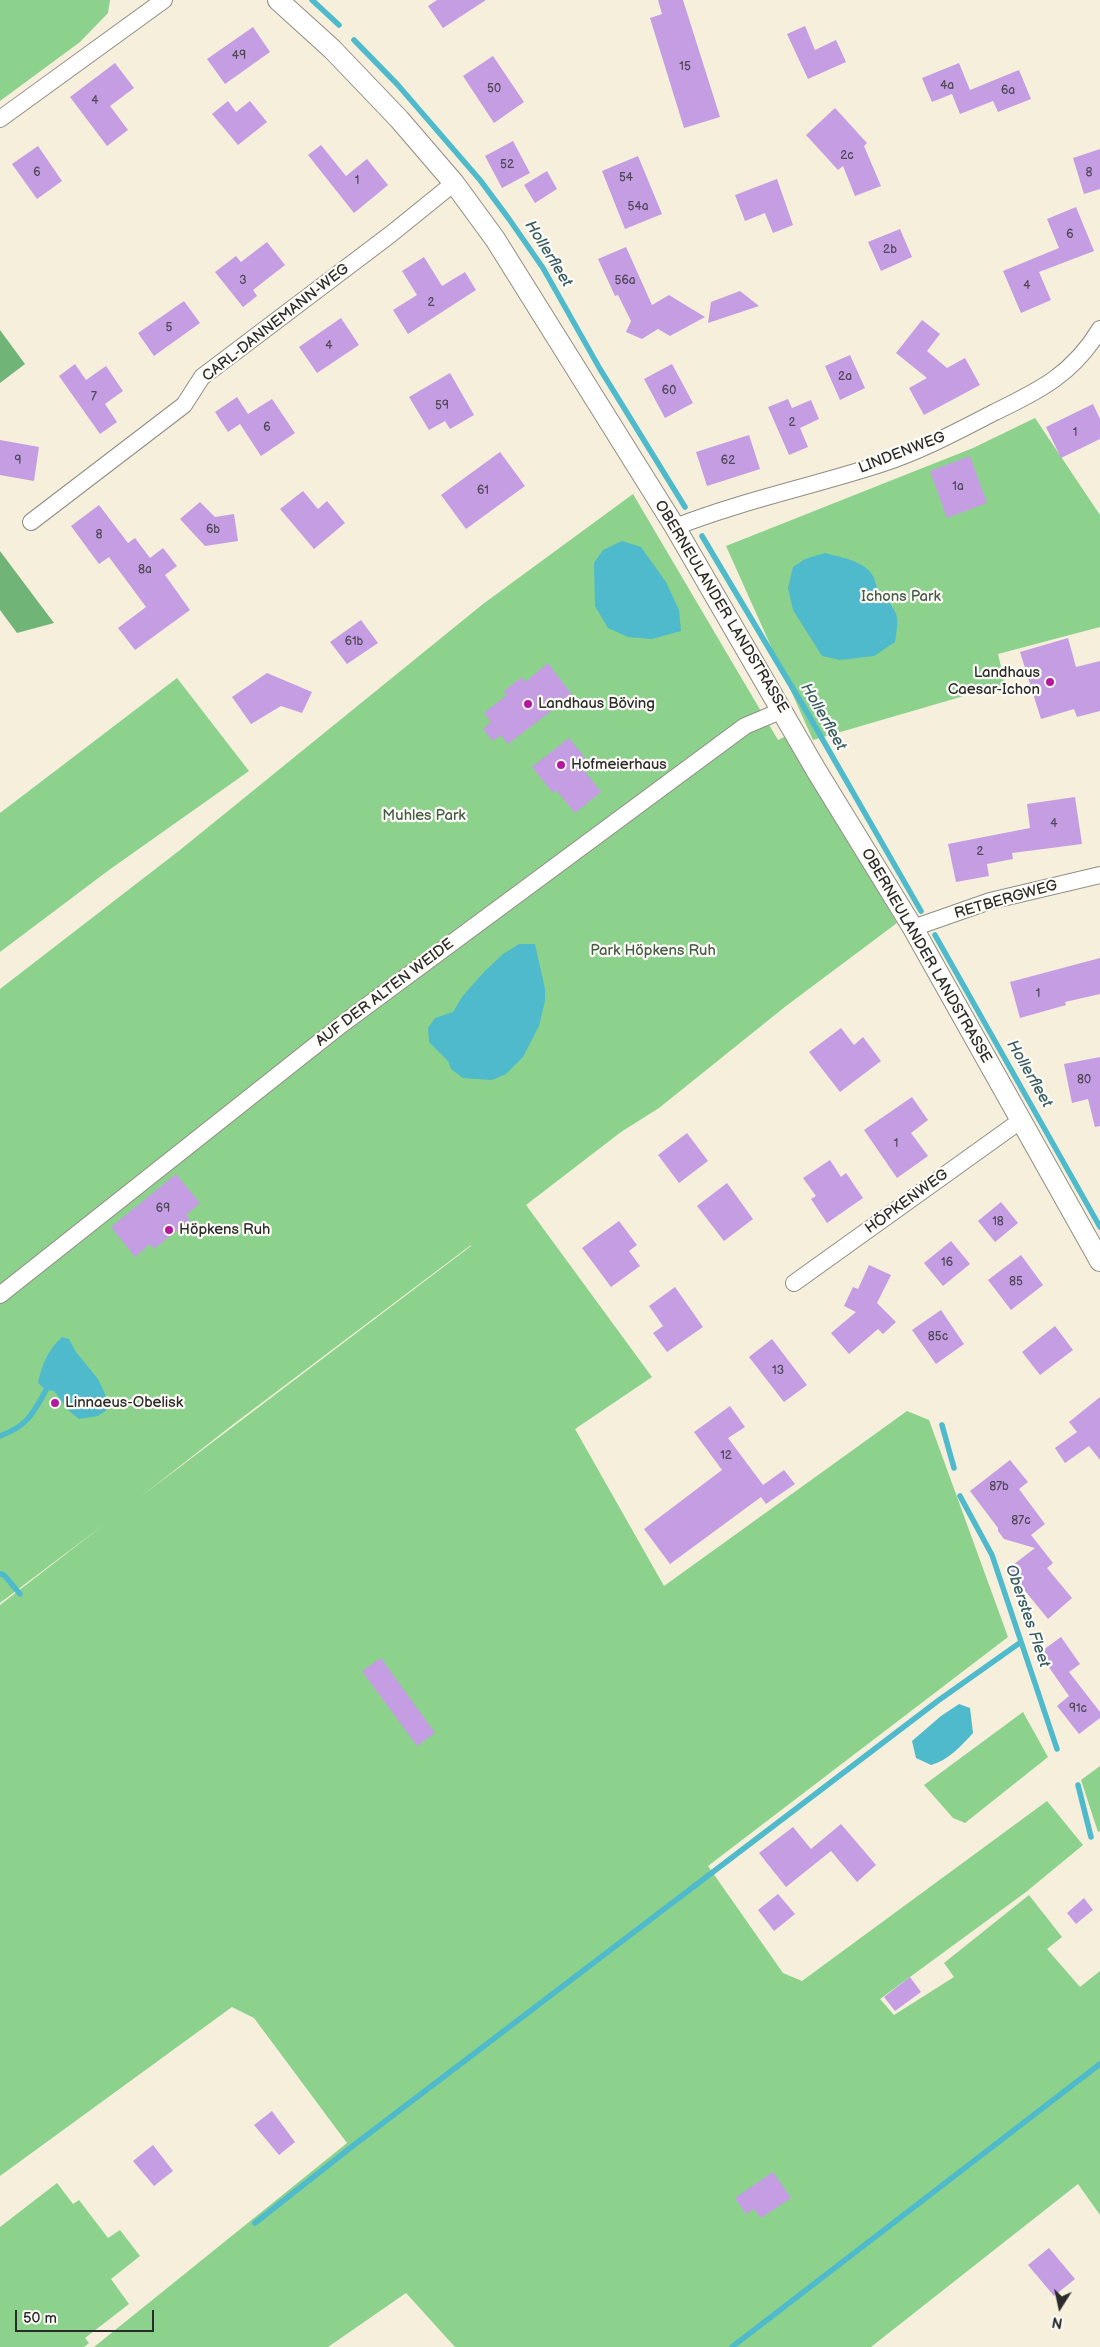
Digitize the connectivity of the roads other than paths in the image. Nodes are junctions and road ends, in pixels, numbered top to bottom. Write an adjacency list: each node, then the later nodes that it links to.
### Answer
1 (164, 0): 3 (street)
2 (278, 0): 4 (street, OBERNEULANDER LANDSTRASSE)
3 (0, 119)
4 (454, 183): 6 (street, CARL-DANNEMANN-WEG); 7 (street, OBERNEULANDER LANDSTRASSE)
5 (1100, 329): 7 (street, LINDENWEG)
6 (31, 522)
7 (675, 527): 8 (street, OBERNEULANDER LANDSTRASSE)
8 (783, 710): 10 (street, OBERNEULANDER LANDSTRASSE); 14 (street, AUF DER ALTEN WEIDE)
9 (1100, 874): 10 (street, RETBERGWEG)
10 (913, 928): 11 (street, OBERNEULANDER LANDSTRASSE)
11 (1020, 1121): 12 (street, OBERNEULANDER LANDSTRASSE); 13 (street, HÖPKENWEG)
12 (1100, 1261)
13 (794, 1283)
14 (0, 1295)

